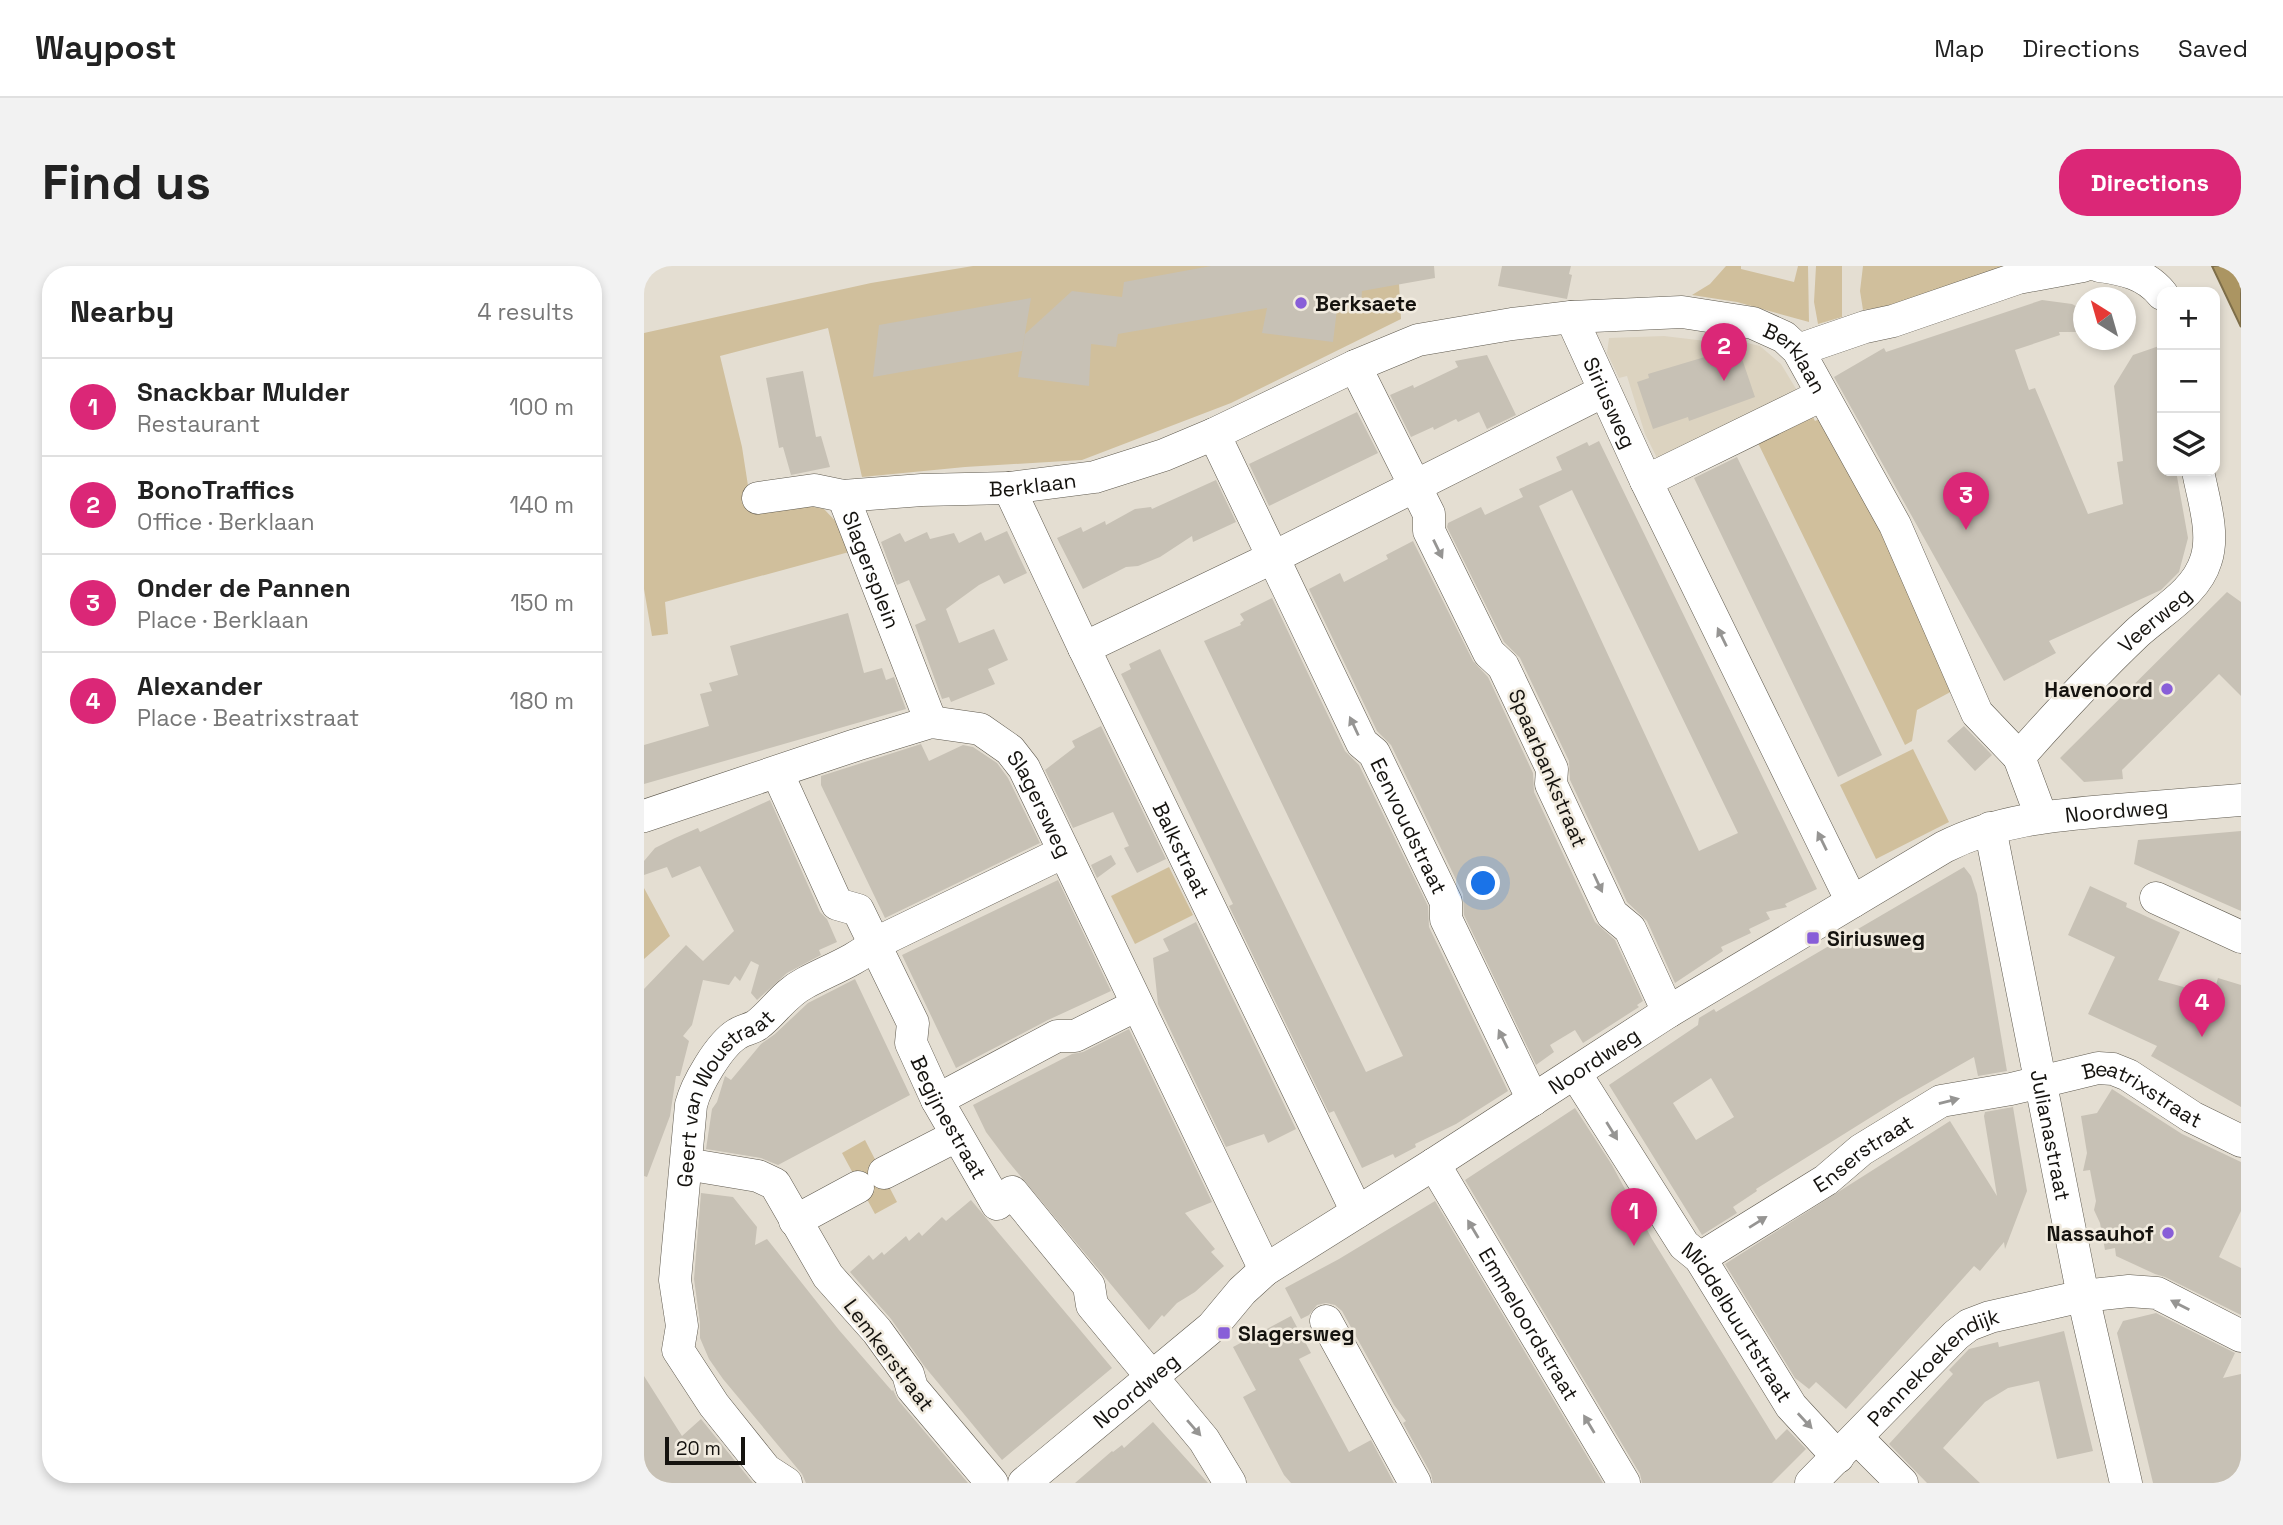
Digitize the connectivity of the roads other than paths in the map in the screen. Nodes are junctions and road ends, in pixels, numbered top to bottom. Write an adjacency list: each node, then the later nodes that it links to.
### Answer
1 (2083, 266): 5 (street)
2 (2099, 266): 3 (street)
3 (2157, 289)
4 (1571, 317): 5 (street, Berklaan); 6 (street, Berklaan); 7 (street, Siriusweg)
5 (1798, 349): 8 (street, Berklaan)
6 (1355, 366): 9 (street, Berklaan); 12 (street)
7 (1604, 391): 11 (street, Siriusweg); 12 (street)
8 (1822, 395): 11 (street); 19 (street, Berklaan)
9 (1214, 434): 13 (street, Berklaan); 16 (street)
10 (2199, 476): 19 (street, Veerweg)
11 (1646, 481): 27 (street, Siriusweg, one-way to 11)
12 (1415, 486): 16 (street); 31 (street, Spaarbankstraat, one-way to 31)
13 (1009, 488): 14 (street, Berklaan); 17 (street, Balkstraat)
14 (843, 496): 15 (street, Slagersplein); 18 (street, Slagersplein)
15 (758, 498)
16 (1274, 556): 17 (street); 35 (street, Eenvoudstraat, one-way to 16)
17 (1084, 648): 40 (street, Balkstraat)
18 (931, 722): 20 (street, Slagersweg); 25 (street, Slagersweg)
19 (2019, 757): 23 (street)
20 (777, 772): 22 (street, Slagersweg); 29 (street, Begijnestraat)
21 (2241, 800): 23 (street, Noordweg)
22 (644, 816)
23 (2041, 816): 24 (street, Noordweg)
24 (1990, 828): 27 (street, Noordweg); 33 (street, Julianastraat)
25 (1064, 852): 29 (street, Geert van Woustraat); 30 (street, Slagersweg)
26 (2157, 898): 28 (street)
27 (1852, 902): 31 (street, Noordweg)
28 (2241, 937)
29 (876, 943): 34 (street, Begijnestraat); 38 (street, Geert van Woustraat)
30 (1137, 1005): 34 (street); 43 (street, Slagersweg)
31 (1668, 1012): 32 (street, Noordweg)
32 (1575, 1073): 35 (street, Noordweg); 42 (street, Middelbuurtstraat, one-way to 42)
33 (2039, 1081): 37 (street, Beatrixstraat); 42 (street, Enserstraat, one-way to 33); 44 (street, Julianastraat)
34 (937, 1100): 36 (street, Begijnestraat)
35 (1533, 1100): 39 (street, Noordweg)
36 (956, 1136): 41 (street); 47 (street, Begijnestraat)
37 (2241, 1141)
38 (686, 1164): 41 (street, Lemkerstraat); 49 (street, Geert van Woustraat)
39 (1434, 1164): 40 (street, Noordweg); 54 (street, Emmeloordstraat, one-way to 39)
40 (1357, 1212): 43 (street, Noordweg)
41 (796, 1221): 50 (street, Lemkerstraat)
42 (1700, 1258): 48 (street, Middelbuurtstraat, one-way to 48)
43 (1265, 1270): 47 (street, Noordweg)
44 (2083, 1296): 46 (street, Pannekoekendijk, one-way to 44); 48 (street, Pannekoekendijk); 57 (street, Julianastraat)
45 (1326, 1321): 53 (street)
46 (2241, 1336)
47 (1150, 1377): 51 (street, Noordweg); 52 (street, one-way to 52)
48 (1848, 1448): 55 (street, Pannekoekendijk); 56 (street, Middelbuurtstraat)
49 (786, 1483)
50 (992, 1483)
51 (1024, 1483)
52 (1230, 1483)
53 (1415, 1483)
54 (1624, 1483)
55 (1811, 1483)
56 (1902, 1483)
57 (2126, 1483)

